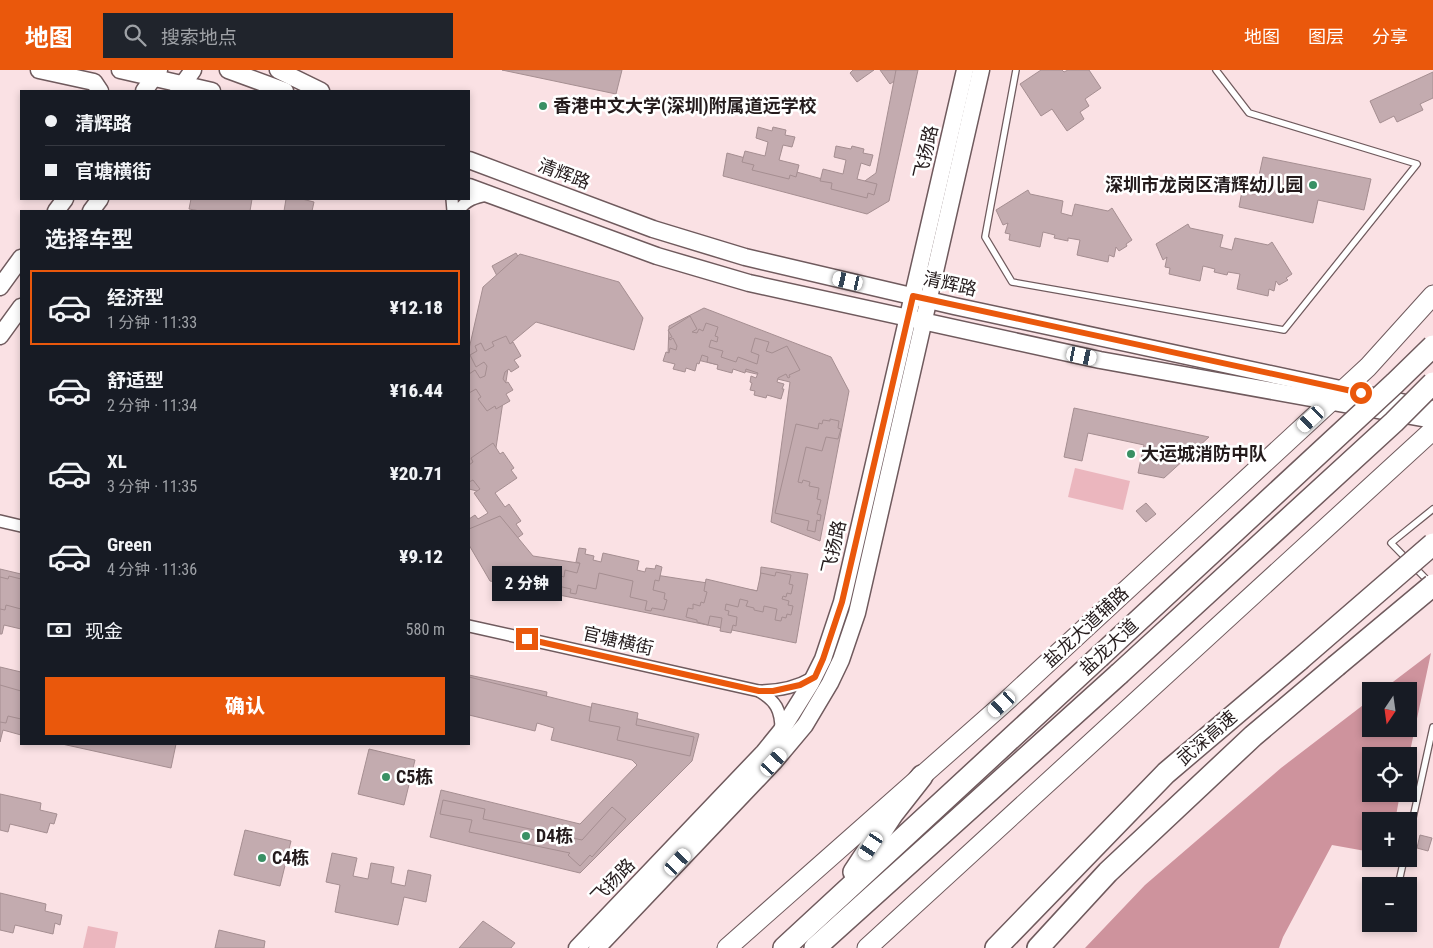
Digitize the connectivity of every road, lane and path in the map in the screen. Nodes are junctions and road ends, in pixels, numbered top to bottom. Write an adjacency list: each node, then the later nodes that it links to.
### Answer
1 (40, 70): 12 (street)
2 (120, 70): 10 (street)
3 (193, 70): 11 (street)
4 (228, 70): 15 (street)
5 (278, 70): 16 (street)
6 (965, 70): 24 (street, 飞扬路)
7 (981, 70): 24 (street, 飞扬路)
8 (1016, 70): 9 (lane)
9 (1216, 70)
10 (156, 74): 11 (street); 13 (street)
11 (180, 88): 14 (street)
12 (99, 90)
13 (145, 90)
14 (201, 90)
15 (282, 90)
16 (319, 90)
17 (470, 160): 24 (street, 清辉路)
18 (470, 187): 19 (street, 清辉路)
19 (490, 195): 20 (street); 26 (street, 清辉路)
20 (459, 210)
21 (20, 259): 22 (street)
22 (0, 287)
23 (1433, 295): 30 (main road, 盐龙大道辅路)
24 (921, 298): 26 (street, 飞扬路); 30 (street, 清辉路)
25 (20, 308): 27 (street)
26 (916, 320): 30 (street, 清辉路); 40 (street, 飞扬路); 49 (street, 飞扬路)
27 (0, 336)
28 (1433, 346): 47 (highway, 盐龙大道, bridge)
29 (1433, 383): 46 (highway, 盐龙大道, bridge)
30 (1337, 395): 31 (street, 清辉路); 32 (street, 清辉路); 44 (main road, 盐龙大道辅路)
31 (1433, 409)
32 (1433, 420)
33 (1433, 430): 54 (main road)
34 (1433, 509): 38 (lane)
35 (0, 521): 36 (street)
36 (20, 526)
37 (1433, 544): 55 (highway, 武深高速, bridge)
38 (1433, 585): 56 (highway, 武深高速, bridge)
39 (470, 626): 41 (street, 官塘横街)
40 (815, 677): 41 (street, 官塘横街); 43 (street, 飞扬路)
41 (759, 691): 43 (street, 官塘横街)
42 (1433, 727): 45 (lane)
43 (781, 730): 48 (street, 飞扬路)
44 (922, 776): 47 (highway); 50 (main road, 盐龙大道辅路)
45 (1414, 812)
46 (869, 899): 52 (highway, 盐龙大道); 53 (highway)
47 (830, 906): 51 (highway, 盐龙大道)
48 (577, 948)
49 (596, 948)
50 (727, 948)
51 (784, 948)
52 (815, 948)
53 (832, 948)
54 (867, 948)
55 (996, 948)
56 (1038, 948)

